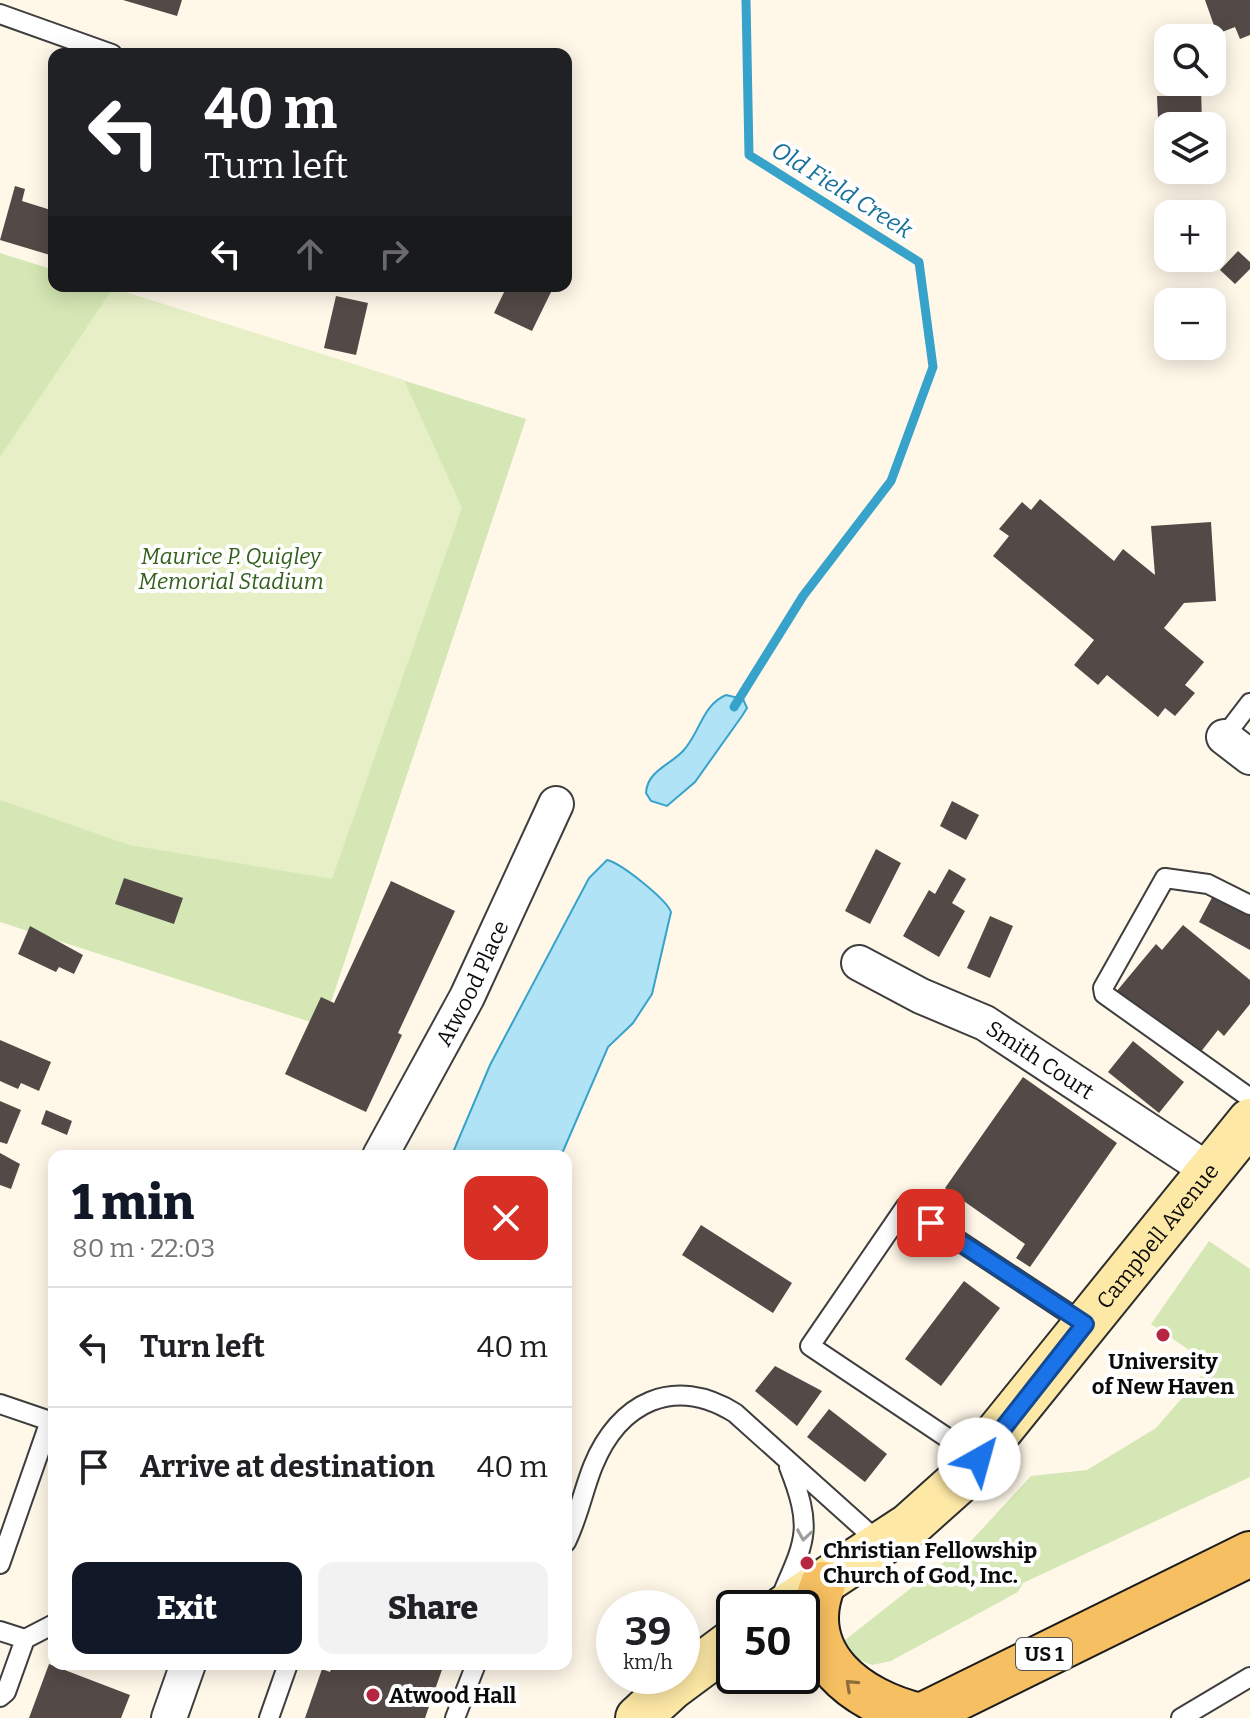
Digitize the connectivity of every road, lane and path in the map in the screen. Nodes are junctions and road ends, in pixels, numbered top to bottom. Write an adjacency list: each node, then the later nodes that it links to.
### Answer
1 (0, 14): 2 (lane)
2 (95, 48)
3 (1250, 703): 4 (lane)
4 (1237, 747)
5 (556, 804): 10 (street, Atwood Place)
6 (1250, 905): 8 (lane)
7 (859, 963): 11 (street, Smith Court)
8 (1250, 1098)
9 (1250, 1121): 11 (main road, Campbell Avenue)
10 (383, 1150)
11 (1211, 1172): 12 (main road, Campbell Avenue)
12 (1085, 1324): 16 (main road, Campbell Avenue); 16 (lane)
13 (0, 1404): 14 (lane)
14 (48, 1420)
15 (48, 1427): 21 (lane)
16 (979, 1459): 19 (main road, Campbell Avenue)
17 (786, 1461): 18 (lane); 19 (lane); 23 (lane, one-way to 23)
18 (572, 1526)
19 (883, 1545): 22 (main road, Campbell Avenue)
20 (1250, 1554): 34 (main road, US 1)
21 (0, 1564)
22 (823, 1584): 24 (main road, Campbell Avenue); 34 (main road, one-way to 22)
23 (784, 1590)
24 (813, 1590)
25 (48, 1627): 27 (lane)
26 (0, 1631): 27 (lane)
27 (25, 1639): 33 (lane)
28 (716, 1654): 38 (main road)
29 (186, 1670): 35 (street)
30 (286, 1670): 36 (lane)
31 (474, 1670): 37 (lane)
32 (1250, 1677): 39 (lane)
33 (0, 1697)
34 (923, 1716)
35 (169, 1718)
36 (269, 1718)
37 (455, 1718)
38 (638, 1718)
39 (1181, 1718)

